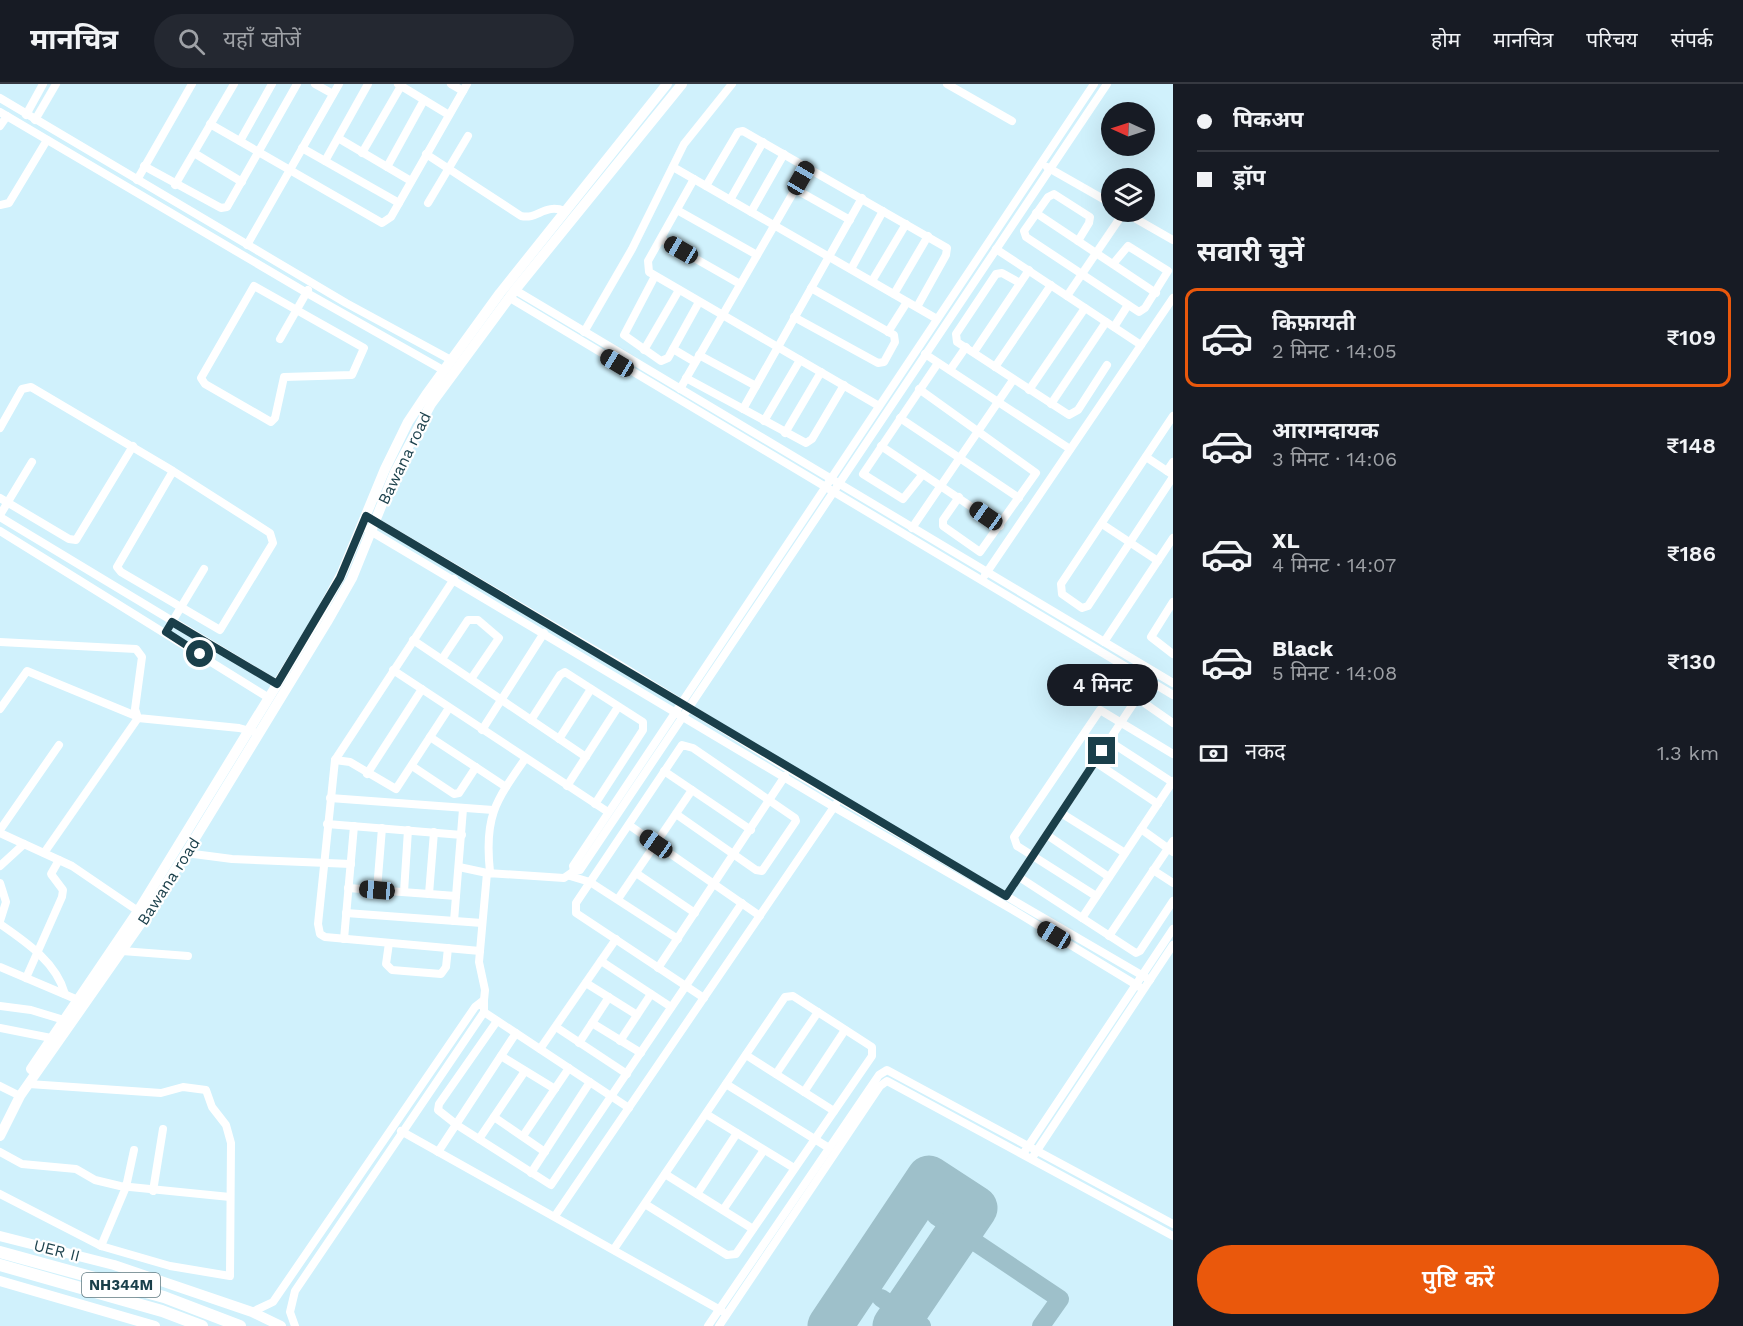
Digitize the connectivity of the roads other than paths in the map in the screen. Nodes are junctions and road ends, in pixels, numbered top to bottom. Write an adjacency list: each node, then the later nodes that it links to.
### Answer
1 (43, 84): 23 (street)
2 (56, 84): 25 (street)
3 (192, 84): 42 (street)
4 (234, 84): 27 (street)
5 (272, 84): 32 (street)
6 (297, 84): 36 (street)
7 (315, 84): 19 (street)
8 (339, 84): 19 (street)
9 (368, 84): 30 (street)
10 (451, 84): 18 (street)
11 (667, 84): 63 (main road, Bawana road)
12 (682, 84): 95 (main road, Bawana road)
13 (732, 84): 44 (street)
14 (947, 84): 26 (street)
15 (1094, 84): 41 (street)
16 (1107, 84): 47 (street)
17 (399, 85): 21 (street); 37 (street)
18 (465, 87): 24 (street)
19 (333, 94): 34 (street)
20 (0, 98): 23 (street)
21 (424, 100): 24 (street); 43 (street)
22 (3, 114): 28 (street); 31 (street)
23 (26, 115): 25 (street)
24 (449, 115): 38 (street)
25 (35, 120): 50 (street)
26 (1012, 122)
27 (210, 124): 32 (street); 35 (street)
28 (0, 126)
29 (468, 136): 46 (street)
30 (338, 138): 37 (street); 40 (street)
31 (47, 140): 61 (street); 93 (street)
32 (240, 141): 36 (street)
33 (763, 141): 39 (street); 54 (street); 58 (street)
34 (302, 148): 40 (street); 48 (street)
35 (194, 153): 52 (street); 53 (street)
36 (259, 153): 48 (street); 52 (street)
37 (362, 153): 43 (street)
38 (426, 154): 46 (street); 51 (street)
39 (784, 154): 45 (street); 65 (street)
40 (325, 161): 59 (street)
41 (1041, 164): 47 (street); 107 (street)
42 (144, 166): 50 (street); 53 (street)
43 (387, 167): 51 (street)
44 (673, 167): 49 (street); 109 (street)
45 (808, 167): 55 (street); 56 (street)
46 (449, 169): 60 (street); 63 (street)
47 (1050, 169): 57 (street); 77 (street)
48 (290, 171): 59 (street); 76 (street)
49 (694, 179): 54 (street); 62 (street)
50 (137, 180): 76 (street)
51 (411, 181): 59 (street)
52 (242, 182): 53 (street)
53 (175, 184)
54 (706, 186): 58 (street)
55 (795, 189): 67 (street); 71 (street)
56 (862, 198): 64 (street); 67 (street)
57 (1101, 198)
58 (729, 200): 65 (street)
59 (399, 203)
60 (428, 203)
61 (0, 205)
62 (677, 210): 73 (street); 79 (street)
63 (565, 211): 119 (main road, Bawana road)
64 (884, 211): 70 (street); 82 (street)
65 (751, 212): 71 (street)
66 (1036, 213): 75 (street); 75 (street); 84 (street)
67 (850, 220): 80 (street)
68 (1117, 222): 78 (street)
69 (1142, 222): 74 (street)
70 (906, 224): 72 (street); 86 (street)
71 (774, 225): 79 (street); 80 (street)
72 (928, 236): 96 (street); 102 (street)
73 (661, 239): 85 (street); 89 (street)
74 (1173, 240)
75 (1078, 241): 78 (street)
76 (247, 245): 88 (street)
77 (996, 249): 83 (street); 117 (street)
78 (1096, 253): 81 (street); 84 (street)
79 (757, 255): 89 (street)
80 (829, 256): 82 (street); 91 (street)
81 (1113, 264): 94 (street); 94 (street)
82 (851, 269): 86 (street)
83 (1029, 270): 87 (street); 90 (street)
84 (1083, 273): 97 (street); 101 (street)
85 (655, 276): 92 (street); 115 (street)
86 (872, 281): 96 (street)
87 (1020, 283): 116 (street); 116 (street)
88 (312, 284): 93 (street); 119 (street)
89 (740, 284): 105 (street)
90 (1051, 285): 97 (street); 123 (street)
91 (811, 288): 106 (street); 110 (street)
92 (679, 290): 99 (street); 115 (street)
93 (307, 293): 104 (street); 124 (street)
94 (1155, 293): 101 (street)
95 (512, 294): 109 (street); 154 (street); 162 (main road, Bawana road)
96 (894, 294): 100 (street)
97 (1067, 296): 103 (street)
98 (1173, 298): 112 (street)
99 (699, 302): 105 (street); 114 (street)
100 (907, 302): 102 (street); 110 (street)
101 (1128, 305): 108 (street)
102 (917, 307): 107 (street)
103 (1085, 308): 108 (street); 133 (street)
104 (297, 309): 104 (street); 111 (street)
105 (722, 315): 113 (street); 118 (street)
106 (794, 317): 110 (street); 113 (street)
107 (937, 319): 136 (street)
108 (1110, 324): 112 (street); 135 (street)
109 (584, 332): 131 (street)
110 (888, 332)
111 (280, 339)
112 (1141, 345): 146 (street)
113 (777, 346): 120 (street); 130 (street)
114 (673, 349): 115 (street); 118 (street)
115 (644, 350)
116 (970, 350): 123 (street); 125 (street)
117 (925, 354): 121 (street); 155 (street)
118 (697, 358): 127 (street); 130 (street)
119 (451, 360): 124 (main road, Bawana road)
120 (800, 360): 126 (street); 140 (street)
121 (938, 363): 125 (street); 132 (street)
122 (1107, 365): 135 (street)
123 (995, 367): 128 (street)
124 (444, 370): 162 (main road, Bawana road)
125 (950, 370): 134 (street)
126 (821, 372): 129 (street); 143 (street)
127 (686, 378): 131 (street); 137 (street)
128 (1013, 380): 133 (street); 134 (street)
129 (844, 385): 136 (street); 143 (street)
130 (756, 386): 137 (street)
131 (680, 389): 154 (street)
132 (919, 389): 139 (street); 142 (street)
133 (1029, 390): 135 (street)
134 (998, 401): 142 (street); 146 (street)
135 (1051, 404)
136 (879, 406): 154 (street)
137 (743, 409): 140 (street)
138 (1173, 416): 147 (street)
139 (900, 418): 145 (street); 148 (street)
140 (764, 421): 143 (street)
141 (0, 428): 144 (street)
142 (978, 430): 148 (street); 159 (street)
143 (786, 433)
144 (133, 446): 151 (street); 160 (street)
145 (881, 446): 152 (street); 152 (street)
146 (1070, 449): 171 (street)
147 (1146, 457): 153 (street); 163 (street)
148 (960, 458): 156 (street); 159 (street)
149 (32, 462): 160 (street)
150 (1173, 462): 153 (street)
151 (173, 471): 173 (street); 173 (street)
152 (923, 474): 156 (street)
153 (1171, 475): 168 (street)
154 (826, 483): 155 (street); 157 (street); 194 (street)
155 (838, 484): 157 (street); 165 (street)
156 (941, 485): 158 (street); 165 (street)
157 (832, 492): 171 (street); 196 (street)
158 (959, 497): 164 (street); 164 (street)
159 (1019, 498): 164 (street)
160 (4, 500): 161 (street)
161 (0, 516): 175 (street)
162 (368, 523): 172 (street); 187 (main road, Bawana road); 194 (street); 206 (main road, Bawana road)
163 (1102, 524): 168 (street); 168 (street)
164 (1000, 526)
165 (912, 528): 171 (street)
166 (0, 531): 176 (street)
167 (1173, 538): 169 (street)
168 (1129, 543): 169 (street)
169 (1158, 561): 180 (street)
170 (204, 569): 173 (street)
171 (984, 577): 180 (street); 185 (street)
172 (454, 579): 177 (street); 178 (street)
173 (181, 607): 175 (street)
174 (1171, 608): 181 (street)
175 (172, 622): 176 (street); 187 (street)
176 (166, 632): 191 (street)
177 (544, 633): 193 (street); 199 (street)
178 (413, 640): 182 (street); 183 (street)
179 (0, 642): 201 (street)
180 (1104, 642): 186 (street)
181 (1173, 654)
182 (442, 660): 184 (street); 184 (street)
183 (393, 670): 188 (street); 214 (street)
184 (471, 679): 193 (street)
185 (1149, 680): 190 (street); 192 (street)
186 (1173, 683)
187 (277, 684): 191 (main road, Bawana road)
188 (422, 689): 197 (street); 219 (street)
189 (591, 689): 195 (street); 202 (street); 208 (street)
190 (1173, 695)
191 (269, 698): 206 (main road, Bawana road)
192 (1137, 698): 203 (street); 204 (street)
193 (500, 700): 202 (street); 205 (street)
194 (681, 702): 196 (street); 199 (street)
195 (618, 707): 212 (street); 228 (street)
196 (689, 707): 200 (street); 226 (street)
197 (449, 708): 205 (street); 207 (street)
198 (0, 709): 201 (street)
199 (674, 711): 200 (street); 233 (street)
200 (683, 716): 220 (street); 263 (street)
201 (137, 717): 206 (street); 250 (street)
202 (531, 720): 208 (street)
203 (1122, 721): 209 (street); 211 (street); 254 (street)
204 (1173, 723)
205 (482, 730): 213 (street)
206 (253, 732): 251 (main road, Bawana road); 282 (main road, Bawana road)
207 (430, 737): 216 (street); 217 (street)
208 (559, 739): 212 (street)
209 (1109, 741): 215 (street); 221 (street)
210 (59, 746): 243 (street)
211 (1173, 754)
212 (586, 757): 222 (street)
213 (525, 759): 222 (street); 223 (street)
214 (335, 760): 219 (street); 225 (street)
215 (1095, 762): 229 (street); 234 (street)
216 (412, 765): 217 (street); 219 (street)
217 (476, 766): 223 (street)
218 (664, 771): 224 (street); 227 (street); 238 (street)
219 (367, 774)
220 (785, 776): 227 (street); 230 (street)
221 (1173, 781): 229 (street)
222 (567, 786): 228 (street)
223 (506, 787): 232 (street)
224 (692, 790): 235 (street); 242 (street)
225 (330, 798): 231 (street); 236 (street)
226 (840, 799): 230 (street); 275 (street)
227 (770, 801): 242 (street); 253 (street)
228 (595, 804): 233 (street)
229 (1158, 804): 240 (street)
230 (834, 807): 283 (street); 307 (street)
231 (463, 809): 232 (street); 245 (street)
232 (493, 810): 261 (street)
233 (608, 812): 263 (street)
234 (1061, 813): 246 (street); 252 (street)
235 (676, 814): 248 (street); 253 (street)
236 (327, 824): 237 (street); 256 (street)
237 (354, 825): 239 (street); 257 (street)
238 (629, 825): 248 (street); 266 (street)
239 (382, 828): 241 (street); 271 (street)
240 (1141, 829): 249 (street); 252 (street)
241 (408, 830): 244 (street); 272 (street)
242 (751, 830): 253 (street)
243 (0, 832): 247 (street)
244 (434, 832): 245 (street); 273 (street)
245 (462, 835): 259 (street)
246 (1047, 835): 254 (street); 265 (street)
247 (24, 844): 250 (street); 258 (street)
248 (656, 844): 262 (street); 268 (street)
249 (1171, 847): 260 (street)
250 (44, 853): 255 (street)
251 (186, 854): 256 (street); 282 (main road, Bawana road)
252 (1125, 854): 265 (street)
253 (734, 855): 268 (street)
254 (1033, 856): 264 (street); 276 (street)
255 (59, 860): 282 (street); 298 (street)
256 (323, 861): 257 (street); 290 (street)
257 (351, 864): 270 (street)
258 (0, 866)
259 (459, 867): 261 (street); 274 (street)
260 (1153, 870): 269 (street); 289 (street)
261 (489, 873): 263 (street); 287 (street)
262 (636, 873): 277 (street); 281 (street)
263 (572, 874): 266 (street)
264 (1019, 877): 275 (street); 284 (street)
265 (1109, 877): 276 (street)
266 (590, 882): 277 (street); 291 (street)
267 (0, 883): 286 (street)
268 (715, 884): 279 (street); 281 (street)
269 (1173, 884)
270 (348, 888): 271 (street); 280 (street)
271 (377, 890): 272 (street)
272 (404, 892): 273 (street)
273 (429, 894): 274 (street)
274 (456, 896): 285 (street)
275 (1006, 896): 304 (street)
276 (1096, 896): 284 (street)
277 (618, 900): 292 (street)
278 (1173, 901): 289 (street)
279 (742, 903): 283 (street); 306 (street)
280 (346, 913): 285 (street); 290 (street)
281 (695, 913): 292 (street)
282 (142, 914): 296 (main road, Bawana road); 312 (main road, Bawana road)
283 (760, 916): 311 (street)
284 (1082, 918): 289 (street)
285 (454, 921): 287 (street)
286 (0, 923): 298 (street)
287 (482, 923): 297 (street)
288 (1173, 929): 304 (street)
289 (1109, 936)
290 (344, 939): 293 (street)
291 (616, 939): 300 (street); 302 (street)
292 (678, 939): 302 (street)
293 (389, 943): 295 (street); 295 (street)
294 (1173, 945): 304 (street)
295 (448, 948): 297 (street)
296 (122, 951): 299 (street); 338 (main road, Bawana road)
297 (480, 951): 313 (street)
298 (38, 952): 303 (street); 308 (street)
299 (188, 956)
300 (601, 961): 305 (street); 309 (street)
301 (0, 967): 303 (street)
302 (658, 968): 306 (street)
303 (26, 978): 308 (street)
304 (1146, 978): 307 (street)
305 (586, 983): 310 (street); 322 (street)
306 (685, 987): 311 (street); 315 (street)
307 (1139, 987): 359 (street); 363 (street)
308 (65, 994): 312 (street)
309 (651, 994): 315 (street); 318 (street)
310 (609, 997): 318 (street); 321 (street)
311 (704, 998): 345 (street)
312 (78, 1000): 319 (main road, Bawana road)
313 (484, 1000): 316 (street); 351 (street)
314 (0, 1006): 319 (street)
315 (671, 1007): 330 (street)
316 (484, 1012): 320 (street); 353 (street)
317 (818, 1012): 324 (street); 331 (street); 336 (street)
318 (637, 1015): 327 (street)
319 (64, 1020): 326 (main road, Bawana road)
320 (497, 1021): 325 (street); 350 (street)
321 (592, 1023): 327 (street); 328 (street)
322 (556, 1027): 328 (street); 329 (street)
323 (0, 1028): 326 (street)
324 (845, 1030): 342 (street); 346 (street)
325 (516, 1033): 329 (street); 332 (street)
326 (51, 1038): 343 (main road, Bawana road)
327 (620, 1041): 330 (street)
328 (579, 1042): 335 (street)
329 (540, 1049): 333 (street)
330 (640, 1053): 335 (street)
331 (746, 1054): 336 (street); 339 (street)
332 (501, 1056): 334 (street); 350 (street)
333 (569, 1068): 337 (street); 341 (street)
334 (525, 1071): 341 (street); 348 (street)
335 (627, 1074): 344 (street)
336 (776, 1074): 342 (street)
337 (591, 1082): 344 (street); 366 (street)
338 (29, 1084): 343 (main road, Bawana road); 376 (street)
339 (726, 1084): 347 (street); 358 (street)
340 (0, 1086): 343 (street)
341 (555, 1089): 356 (street)
342 (804, 1092): 346 (street)
343 (17, 1095): 349 (main road, Bawana road); 355 (main road, Bawana road)
344 (612, 1096): 345 (street); 370 (street)
345 (629, 1108): 379 (street)
346 (834, 1111): 358 (street)
347 (706, 1114): 354 (street); 371 (street)
348 (494, 1117): 356 (street); 357 (street)
349 (0, 1120)
350 (457, 1125): 357 (street); 365 (street)
351 (394, 1127): 353 (street); 389 (street)
352 (163, 1129): 373 (street)
353 (405, 1133): 365 (street); 395 (street)
354 (737, 1133): 362 (street); 375 (street)
355 (0, 1136)
356 (523, 1136): 366 (street)
357 (479, 1139): 370 (street)
358 (814, 1139): 360 (street); 369 (street)
359 (1028, 1147): 360 (street); 363 (street); 367 (street)
360 (829, 1148): 390 (street)
361 (134, 1150): 372 (street)
362 (764, 1150): 369 (street); 378 (street)
363 (1037, 1151): 368 (street); 380 (street)
364 (0, 1152): 372 (street)
365 (438, 1152): 379 (street)
366 (545, 1152): 370 (street)
367 (1022, 1156): 368 (street); 390 (street)
368 (1031, 1160): 383 (street)
369 (794, 1168): 381 (street)
370 (531, 1173)
371 (665, 1174): 375 (street); 377 (street)
372 (126, 1187): 373 (street); 384 (street)
373 (153, 1191): 376 (street)
374 (0, 1194): 384 (street)
375 (697, 1194): 378 (street)
376 (230, 1197): 384 (street)
377 (645, 1204): 381 (street); 385 (street)
378 (723, 1210): 381 (street)
379 (555, 1216): 385 (street)
380 (1173, 1224)
381 (753, 1229)
382 (0, 1236): 389 (main road, UER II)
383 (1173, 1236)
384 (101, 1246)
385 (614, 1249): 390 (street)
386 (0, 1252): 393 (highway, NH344M)
387 (0, 1265): 392 (highway, NH344M)
388 (0, 1281): 391 (main road)
389 (252, 1312): 394 (main road, UER II)
390 (724, 1312): 396 (street); 397 (street)
391 (155, 1326)
392 (202, 1326)
393 (240, 1326)
394 (281, 1326)
395 (295, 1326)
396 (708, 1326)
397 (719, 1326)

